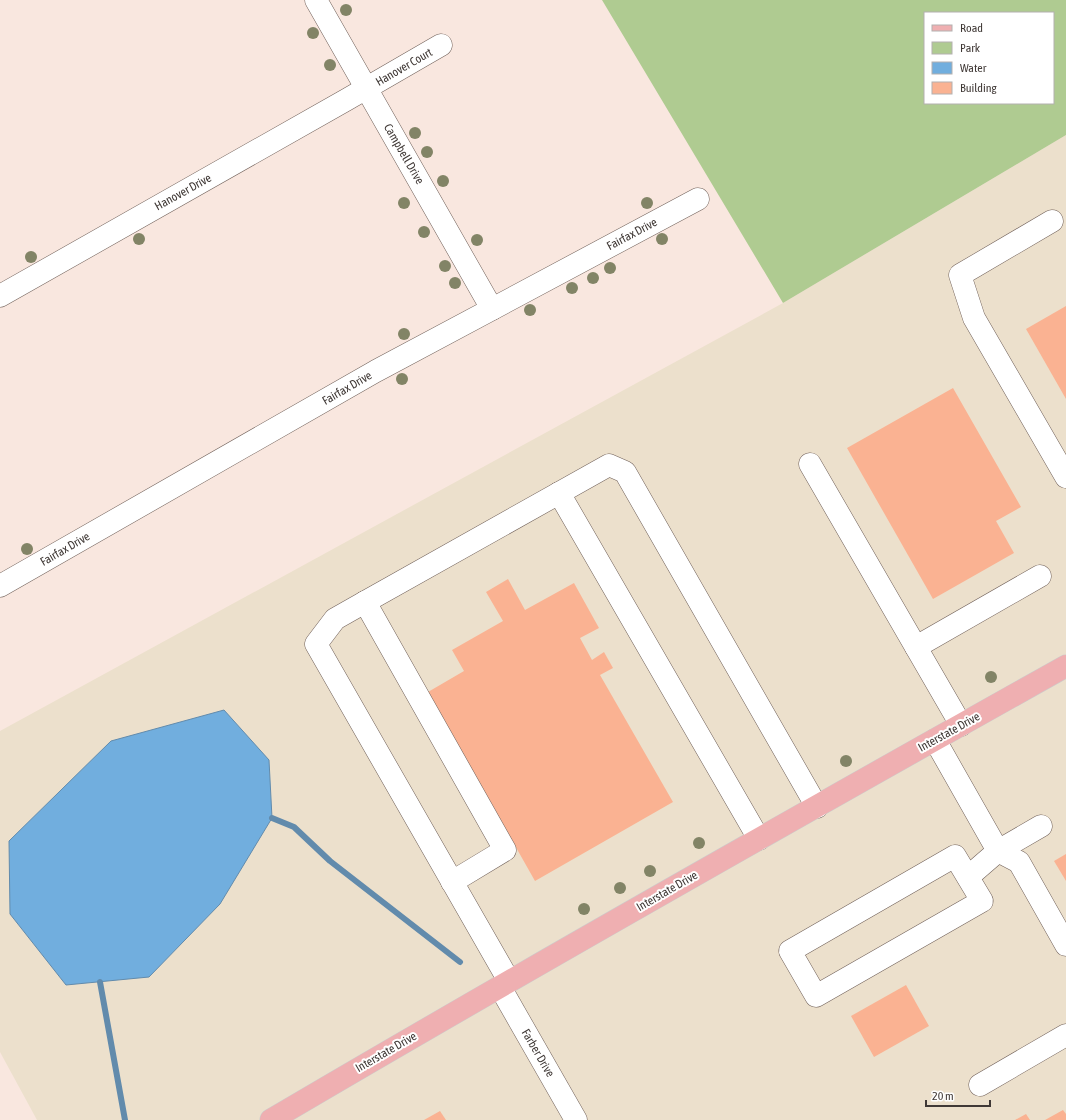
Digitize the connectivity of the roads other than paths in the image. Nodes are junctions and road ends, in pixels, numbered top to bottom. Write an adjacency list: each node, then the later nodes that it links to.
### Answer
1 (316, 0): 3 (street, Campbell Drive)
2 (441, 45): 3 (street, Hanover Court)
3 (366, 89): 6 (street, Hanover Drive); 7 (street, Campbell Drive)
4 (698, 199): 7 (street, Fairfax Drive)
5 (1052, 221): 9 (street)
6 (0, 296)
7 (492, 309): 12 (street, Fairfax Drive)
8 (810, 464): 14 (street)
9 (1066, 476)
10 (559, 493): 13 (street); 18 (street); 20 (street)
11 (1040, 576): 14 (street)
12 (0, 586)
13 (365, 602): 23 (street, Farber Drive); 23 (street)
14 (916, 647): 16 (street)
15 (1066, 666): 16 (main road, Interstate Drive)
16 (961, 725): 17 (main road, Interstate Drive)
17 (935, 740): 18 (main road, Interstate Drive); 21 (street)
18 (817, 807): 20 (main road, Interstate Drive)
19 (1041, 826): 21 (street)
20 (759, 839): 25 (main road, Interstate Drive)
21 (998, 851): 22 (street); 24 (street)
22 (968, 877): 22 (street)
23 (452, 882): 25 (street, Farber Drive)
24 (1066, 945)
25 (505, 984): 28 (main road, Interstate Drive); 29 (street, Farber Drive)
26 (1066, 1035): 27 (street)
27 (980, 1085)
28 (271, 1120)
29 (576, 1120)

